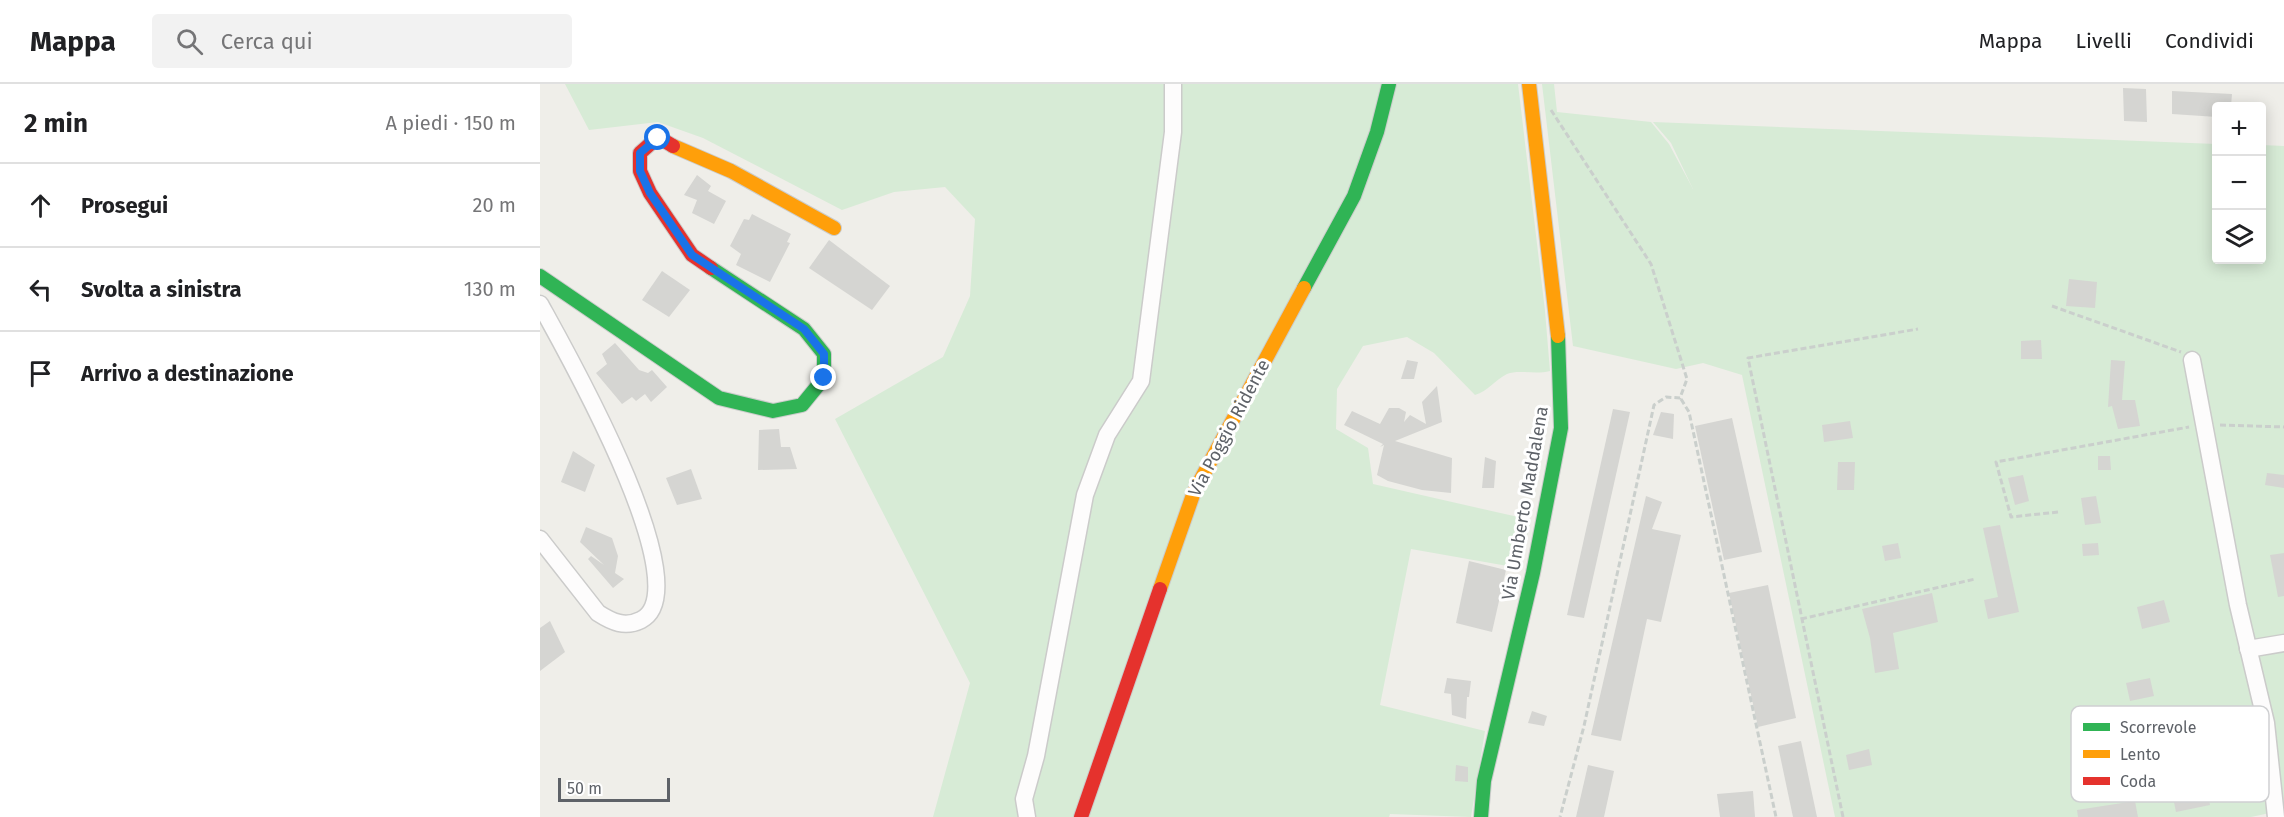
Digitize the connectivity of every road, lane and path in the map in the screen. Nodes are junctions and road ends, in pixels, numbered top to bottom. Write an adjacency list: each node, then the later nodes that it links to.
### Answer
1 (1173, 84): 22 (street)
2 (1389, 84): 23 (street, Via Poggio Ridente)
3 (1529, 84): 24 (street, Via Umberto Maddalena)
4 (1551, 102): 11 (path)
5 (834, 228): 6 (street)
6 (540, 276)
7 (540, 304): 15 (street)
8 (2052, 306): 10 (path)
9 (1918, 329): 17 (path)
10 (2192, 360): 12 (street)
11 (1680, 398): 25 (path); 26 (path)
12 (2202, 425): 13 (path); 14 (path); 19 (street)
13 (2284, 427)
14 (2058, 512)
15 (540, 538)
16 (1975, 579): 17 (path)
17 (1801, 619): 27 (path)
18 (2284, 643): 19 (street)
19 (2248, 650): 20 (street)
20 (2261, 706)
21 (2269, 751): 28 (street)
22 (1027, 817)
23 (1081, 817)
24 (1481, 817)
25 (1560, 817)
26 (1776, 817)
27 (1843, 817)
28 (2276, 817)

